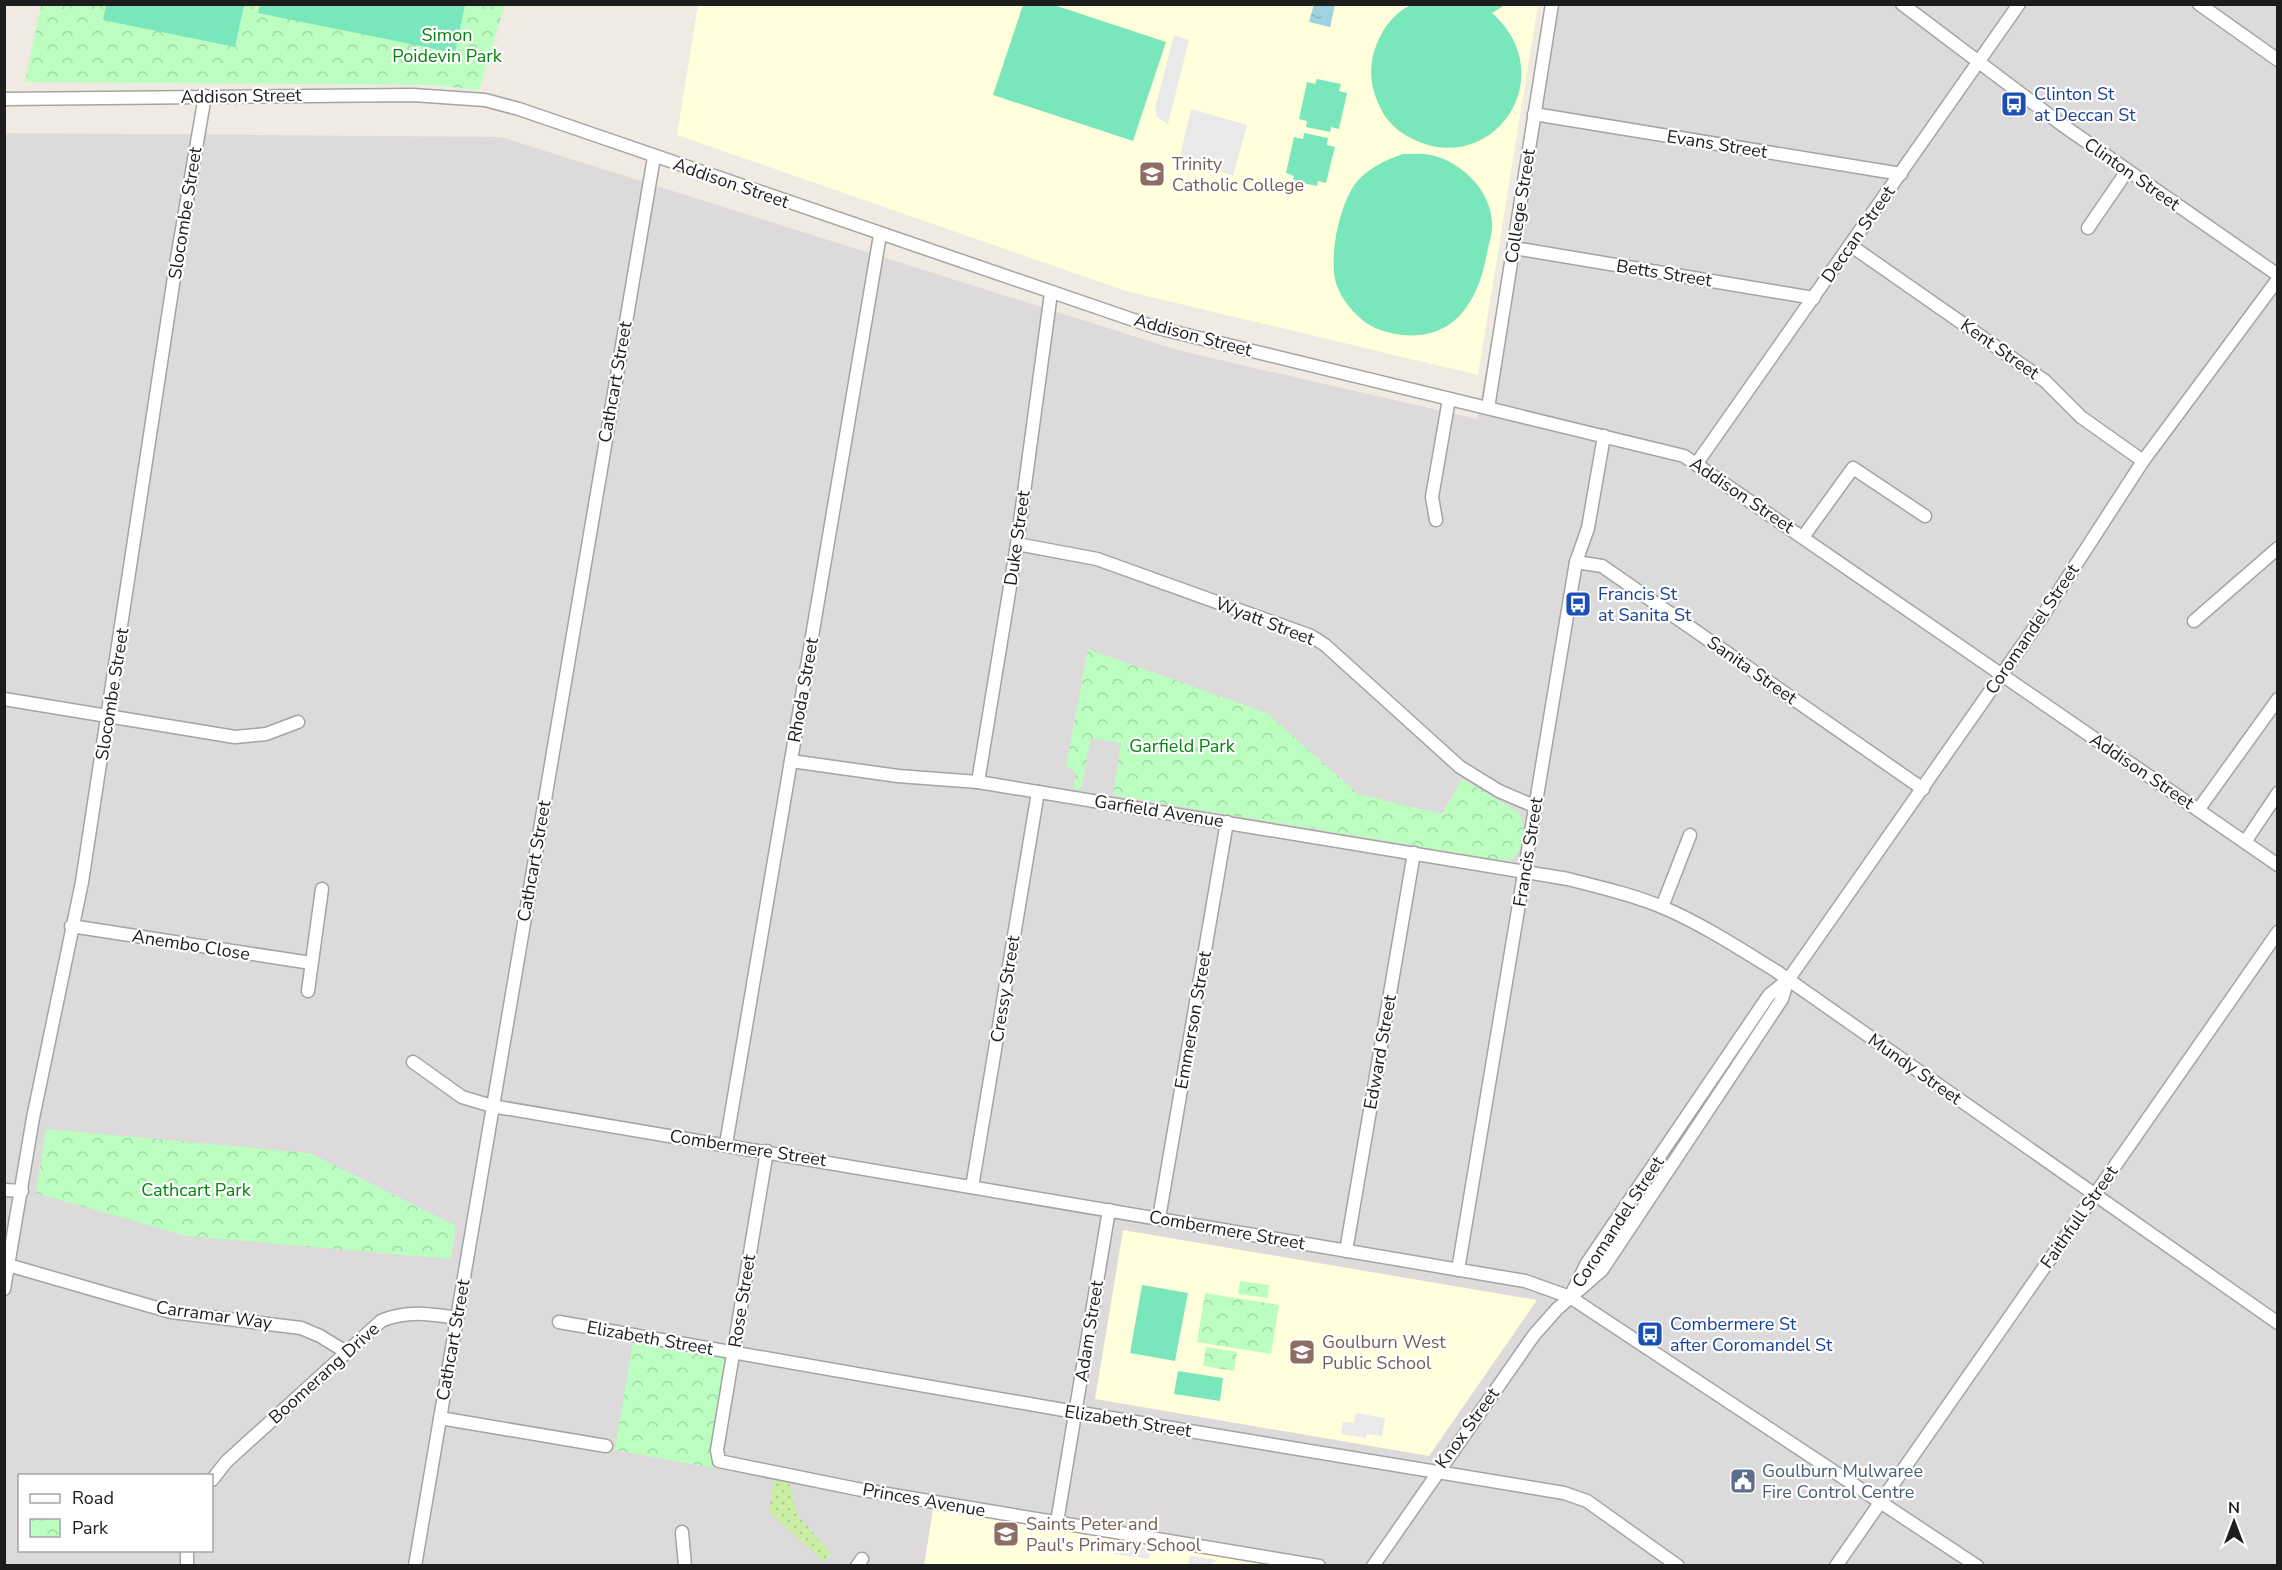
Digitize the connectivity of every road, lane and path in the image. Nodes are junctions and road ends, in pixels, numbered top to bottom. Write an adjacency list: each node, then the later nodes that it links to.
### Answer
1 (1552, 4): 9 (street, College Street)
2 (1902, 4): 6 (street, Clinton Street)
3 (2019, 4): 6 (street, Deccan Street)
4 (2199, 4): 5 (street)
5 (2277, 60)
6 (1978, 63): 11 (street, Clinton Street); 12 (street, Deccan Street)
7 (204, 96): 8 (street, Addison Street); 10 (street, Addison Street); 35 (street, Slocombe Street)
8 (4, 99)
9 (1534, 114): 12 (street, Evans Street); 16 (street, College Street)
10 (654, 157): 14 (street, Addison Street); 60 (street, Cathcart Street)
11 (2127, 171): 13 (street); 17 (street, Clinton Street)
12 (1900, 174): 15 (street, Deccan Street)
13 (2088, 228)
14 (880, 235): 18 (street, Addison Street); 37 (street, Rhoda Street)
15 (1850, 245): 19 (street, Deccan Street); 23 (street, Kent Street)
16 (1514, 248): 19 (street, Betts Street); 21 (street, College Street)
17 (2277, 277): 23 (street, Coromandel Street)
18 (1051, 293): 20 (street, Addison Street); 28 (street, Duke Street)
19 (1814, 298): 24 (street, Deccan Street)
20 (1449, 399): 21 (street, Addison Street); 26 (street)
21 (1488, 408): 22 (street, Addison Street)
22 (1604, 436): 24 (street, Addison Street); 30 (street, Francis Street)
23 (2143, 461): 32 (street, Coromandel Street)
24 (1697, 463): 27 (street, Addison Street)
25 (1925, 516): 27 (street)
26 (1436, 520)
27 (1803, 537): 32 (street, Addison Street)
28 (1017, 544): 38 (street, Duke Street); 42 (street, Wyatt Street)
29 (2277, 548): 31 (street)
30 (1576, 562): 39 (street, Sanita Street); 42 (street, Francis Street)
31 (2194, 621)
32 (2002, 676): 39 (street, Coromandel Street); 43 (street, Addison Street)
33 (4, 699): 35 (street)
34 (2277, 699): 43 (street)
35 (109, 718): 36 (street); 52 (street, Slocombe Street)
36 (298, 722)
37 (791, 761): 38 (street, Garfield Avenue); 63 (street, Rhoda Street)
38 (978, 783): 40 (street, Garfield Avenue)
39 (1923, 789): 55 (street, Coromandel Street)
40 (1038, 792): 44 (street, Garfield Avenue); 65 (street, Cressy Street)
41 (2277, 793): 46 (street)
42 (1534, 807): 49 (street, Francis Street)
43 (2198, 810): 46 (street, Addison Street)
44 (1227, 822): 47 (street, Garfield Avenue); 72 (street, Emmerson Street)
45 (1690, 835): 51 (street)
46 (2245, 842): 48 (street, Addison Street)
47 (1414, 854): 49 (street, Garfield Avenue); 73 (street, Edward Street)
48 (2277, 865)
49 (1525, 872): 51 (street, Mundy Street); 75 (street, Francis Street)
50 (322, 889): 54 (street)
51 (1662, 907): 55 (street, Mundy Street)
52 (72, 926): 54 (street, Anembo Close); 67 (street, Slocombe Street)
53 (2277, 932): 69 (street, Faithfull Street)
54 (311, 963): 56 (street)
55 (1788, 980): 57 (street, Coromandel Street); 59 (street, Coromandel Street); 69 (street, Mundy Street)
56 (308, 991)
57 (1726, 1058): 59 (street); 61 (street, Coromandel Street)
58 (412, 1062): 60 (street, Combermere Street)
59 (1738, 1066): 62 (street, Coromandel Street)
60 (492, 1106): 63 (street, Combermere Street); 78 (street, Cathcart Street)
61 (1680, 1126): 62 (street); 68 (street, Coromandel Street)
62 (1693, 1134): 70 (street, Coromandel Street)
63 (726, 1144): 64 (street, Combermere Street)
64 (767, 1151): 65 (street, Combermere Street); 82 (street, Rose Street)
65 (972, 1187): 71 (street, Combermere Street)
66 (4, 1190): 67 (street)
67 (22, 1191): 74 (street, Slocombe Street)
68 (1633, 1196): 70 (street); 77 (street, Coromandel Street)
69 (2093, 1196): 80 (street, Mundy Street); 89 (street, Faithfull Street)
70 (1646, 1204): 77 (street, Coromandel Street)
71 (1109, 1210): 72 (street, Combermere Street); 83 (street, Adam Street)
72 (1159, 1218): 73 (street, Combermere Street)
73 (1346, 1251): 75 (street, Combermere Street)
74 (8, 1265): 76 (street, Slocombe Street); 81 (street, Carramar Way)
75 (1458, 1270): 77 (street, Combermere Street)
76 (4, 1289)
77 (1570, 1297): 87 (street, Knox Street); 89 (street, Combermere Street)
78 (458, 1318): 81 (street, Boomerang Drive); 84 (street, Cathcart Street)
79 (559, 1322): 82 (street, Elizabeth Street)
80 (2277, 1323)
81 (346, 1352): 88 (street, Boomerang Drive)
82 (734, 1352): 83 (street, Elizabeth Street); 86 (street, Rose Street)
83 (1075, 1412): 87 (street, Elizabeth Street); 90 (street, Adam Street)
84 (440, 1418): 85 (street); 92 (street, Cathcart Street)
85 (606, 1446)
86 (717, 1450): 90 (street, Princes Avenue)
87 (1436, 1472): 95 (street, Knox Street); 96 (street, Elizabeth Street)
88 (213, 1479)
89 (1881, 1503): 97 (street, Faithfull Street); 98 (street, Combermere Street)
90 (1057, 1522): 94 (street, Princes Avenue)
91 (682, 1532): 93 (street)
92 (415, 1566)
93 (685, 1566)
94 (1319, 1566)
95 (1373, 1566)
96 (1678, 1566)
97 (1836, 1566)
98 (1977, 1566)

